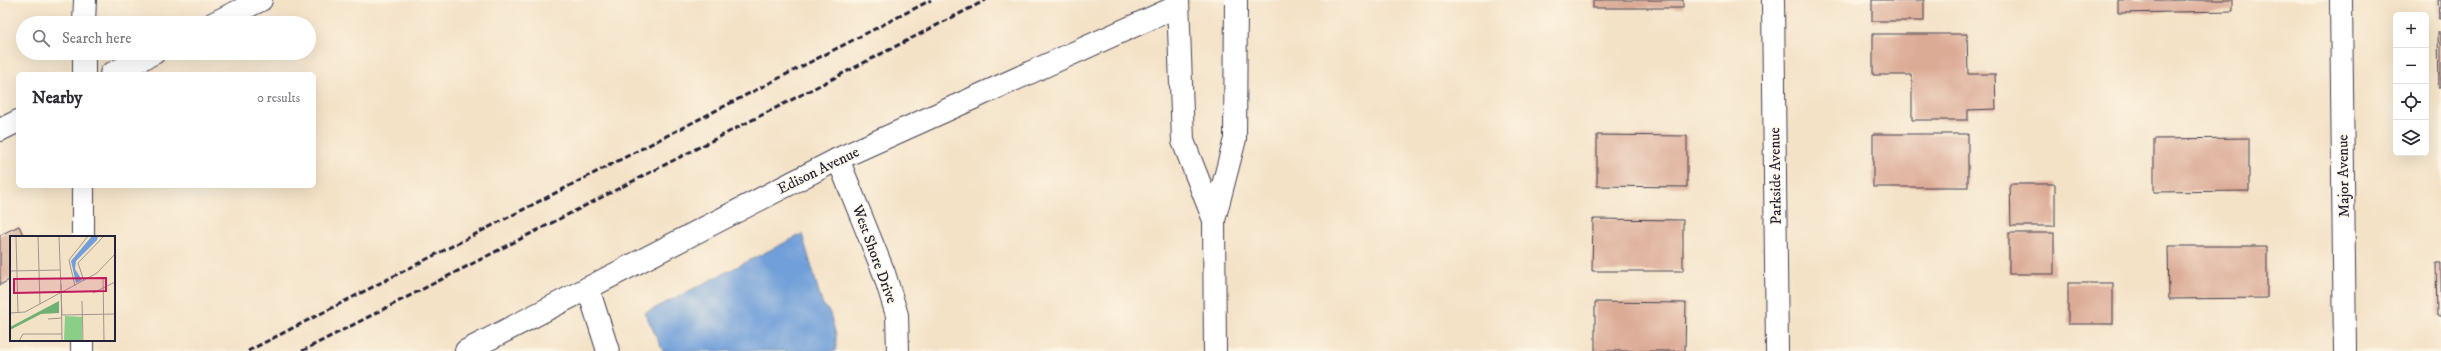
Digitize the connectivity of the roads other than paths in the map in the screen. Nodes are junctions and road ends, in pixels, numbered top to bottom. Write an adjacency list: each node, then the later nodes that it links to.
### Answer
1 (85, 0): 7 (street)
2 (261, 0): 8 (street)
3 (1236, 0): 17 (street)
4 (1773, 0): 24 (street, Parkside Avenue)
5 (2341, 0): 25 (street, Major Avenue)
6 (1178, 3): 15 (street, Edison Avenue); 17 (street)
7 (84, 16)
8 (228, 16)
9 (84, 60): 11 (street)
10 (140, 60): 12 (street)
11 (84, 72)
12 (115, 72)
13 (16, 122): 14 (street)
14 (0, 130)
15 (838, 159): 19 (street, Edison Avenue); 22 (street, West Shore Drive)
16 (83, 188): 18 (street)
17 (1214, 220): 23 (street)
18 (83, 236)
19 (588, 288): 20 (street, Edison Avenue); 21 (street)
20 (466, 351)
21 (608, 351)
22 (898, 351)
23 (1215, 351)
24 (1777, 351)
25 (2345, 351)

